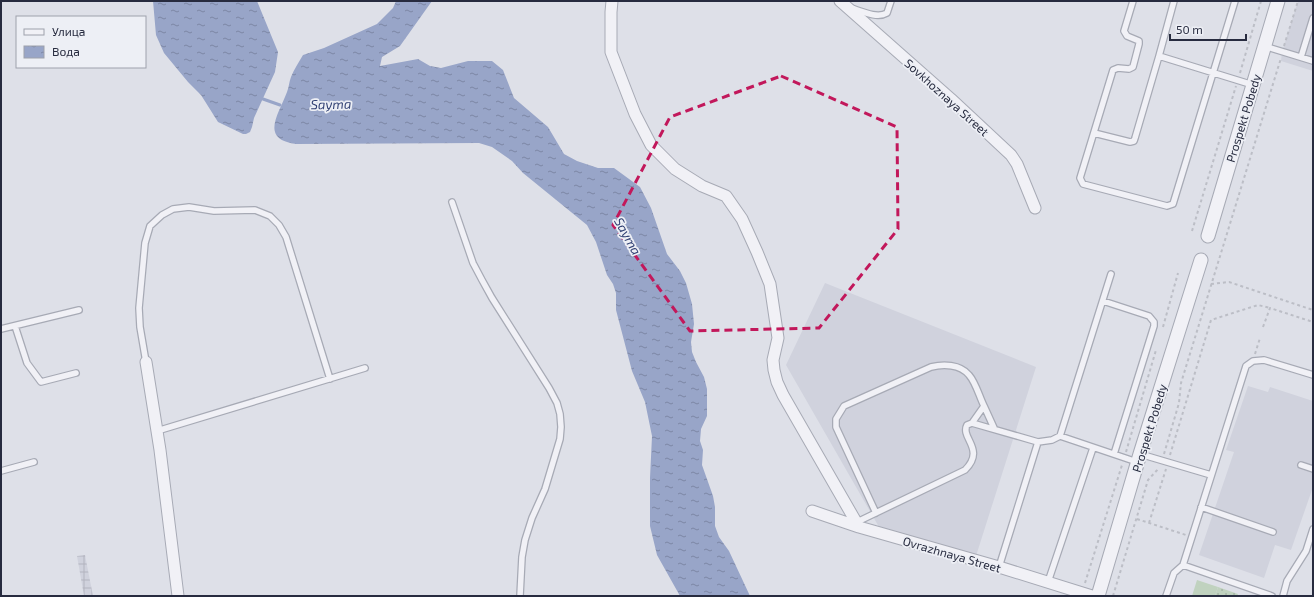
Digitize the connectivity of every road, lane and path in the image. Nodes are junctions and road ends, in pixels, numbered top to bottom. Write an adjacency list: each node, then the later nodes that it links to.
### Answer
1 (612, 1): 66 (street)
2 (891, 1): 9 (lane)
3 (1133, 1): 19 (lane)
4 (1174, 1): 13 (lane)
5 (1235, 1): 16 (lane)
6 (1262, 1): 17 (path)
7 (1278, 1): 11 (street, Prospekt Pobedy)
8 (1298, 1): 12 (path)
9 (845, 3): 21 (street, Sovkhoznaya Street)
10 (1313, 18): 14 (lane)
11 (1264, 46): 12 (lane); 18 (street, Prospekt Pobedy)
12 (1282, 52): 14 (lane); 27 (path)
13 (1159, 56): 16 (lane); 19 (lane)
14 (1301, 57): 15 (lane)
15 (1313, 61)
16 (1213, 73): 17 (lane); 19 (lane)
17 (1238, 80): 18 (lane); 22 (path)
18 (1253, 85): 23 (street, Prospekt Pobedy)
19 (1094, 133)
20 (452, 202): 75 (lane)
21 (1035, 208)
22 (1192, 231)
23 (1208, 236)
24 (1201, 260): 54 (street, Prospekt Pobedy)
25 (1178, 273): 36 (path)
26 (1111, 274): 28 (lane)
27 (1211, 284): 31 (path); 55 (path)
28 (1103, 301): 49 (lane); 52 (lane)
29 (1270, 308): 32 (path); 34 (path); 55 (path)
30 (79, 310): 33 (lane)
31 (1313, 310)
32 (1313, 322)
33 (15, 326): 35 (lane); 42 (lane)
34 (1263, 327)
35 (1, 329)
36 (1161, 332)
37 (1260, 338): 39 (path)
38 (1157, 347): 53 (path)
39 (1253, 361): 43 (lane); 60 (lane)
40 (146, 362): 44 (lane); 48 (street)
41 (365, 368): 44 (lane)
42 (76, 373)
43 (1313, 375)
44 (330, 379): 48 (lane)
45 (984, 406): 46 (lane); 47 (lane); 63 (lane)
46 (972, 423): 47 (lane); 63 (lane)
47 (994, 428): 50 (lane)
48 (157, 431): 74 (street)
49 (1060, 436): 50 (lane); 51 (lane)
50 (1038, 442): 71 (lane)
51 (1093, 448): 52 (lane); 72 (lane)
52 (1114, 454): 53 (lane)
53 (1124, 458): 54 (lane); 73 (path)
54 (1139, 458): 55 (lane); 76 (street, Prospekt Pobedy)
55 (1165, 461): 60 (lane); 64 (path); 65 (path)
56 (34, 462): 59 (lane)
57 (1301, 465): 58 (lane)
58 (1313, 469)
59 (1, 471)
60 (1211, 476): 61 (lane)
61 (1201, 507): 68 (lane); 69 (lane)
62 (812, 511): 66 (street, Ovrazhnaya Street)
63 (876, 514): 66 (lane)
64 (1137, 519): 65 (path); 77 (path)
65 (1149, 523): 69 (path)
66 (858, 525): 71 (street, Ovrazhnaya Street)
67 (1313, 529): 80 (lane)
68 (1273, 532)
69 (1192, 537): 70 (lane)
70 (1183, 565): 78 (lane); 79 (lane)
71 (999, 567): 72 (street, Ovrazhnaya Street)
72 (1048, 582): 73 (street, Ovrazhnaya Street)
73 (1087, 594)
74 (178, 596)
75 (520, 596)
76 (1098, 596)
77 (1113, 596)
78 (1166, 596)
79 (1272, 596)
80 (1283, 596)

